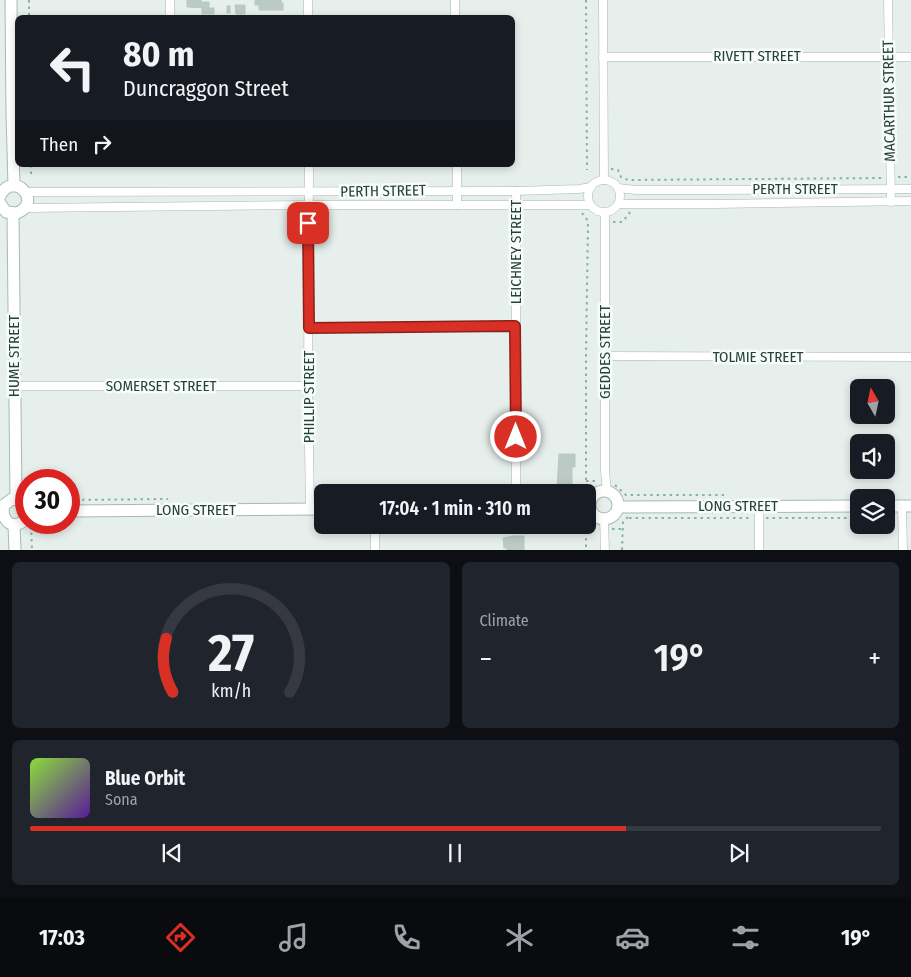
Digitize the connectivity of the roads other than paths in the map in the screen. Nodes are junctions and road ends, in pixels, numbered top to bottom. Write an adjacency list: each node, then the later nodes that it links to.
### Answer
1 (11, 0): 13 (street)
2 (170, 0): 7 (street)
3 (308, 0): 8 (street)
4 (455, 0): 9 (street)
5 (603, 0): 10 (street)
6 (888, 0): 11 (street, MACARTHUR STREET)
7 (170, 15)
8 (308, 15)
9 (456, 15)
10 (603, 57): 11 (street, RIVETT STREET); 16 (street)
11 (889, 57): 12 (street, RIVETT STREET); 20 (street, MACARTHUR STREET)
12 (911, 57)
13 (15, 113): 17 (street)
14 (308, 167): 26 (street, PHILLIP STREET)
15 (457, 167): 22 (street)
16 (604, 180): 18 (street); 19 (street)
17 (14, 186): 25 (street); 27 (street)
18 (591, 187): 24 (street, PERTH STREET); 36 (street)
19 (618, 188): 23 (street, PERTH STREET); 31 (street)
20 (891, 189): 21 (street, PERTH STREET); 23 (street, PERTH STREET); 28 (street, MACARTHUR STREET)
21 (911, 189)
22 (457, 190): 24 (street, PERTH STREET); 26 (street, PERTH STREET); 34 (street)
23 (714, 190): 32 (street)
24 (516, 191): 35 (street, LEICHNEY STREET)
25 (25, 192): 26 (street, PERTH STREET); 37 (street)
26 (308, 192): 33 (street, PHILLIP STREET)
27 (0, 196)
28 (891, 202): 29 (street, PERTH STREET); 32 (street, PERTH STREET)
29 (911, 202)
30 (0, 204): 39 (street)
31 (619, 204): 32 (street, PERTH STREET); 38 (street)
32 (714, 204)
33 (308, 205): 34 (street, PERTH STREET); 37 (street, PERTH STREET); 41 (street, PHILLIP STREET)
34 (457, 205): 35 (street, PERTH STREET)
35 (516, 205): 36 (street, PERTH STREET); 40 (street, LEICHNEY STREET)
36 (590, 205): 38 (street)
37 (25, 208): 39 (street)
38 (605, 213): 42 (street, GEDDES STREET)
39 (13, 214): 44 (street, HUME STREET)
40 (515, 326): 41 (street); 47 (street, LEICHNEY STREET)
41 (309, 328): 45 (street, PHILLIP STREET)
42 (604, 356): 43 (street, TOLMIE STREET); 48 (street, GEDDES STREET)
43 (911, 357)
44 (14, 386): 45 (street, SOMERSET STREET); 46 (street, HUME STREET)
45 (308, 386): 56 (street, PHILLIP STREET)
46 (15, 469)
47 (516, 484)
48 (609, 486): 49 (street); 54 (street)
49 (596, 495)
50 (15, 499): 55 (street)
51 (850, 500): 52 (street, LONG STREET)
52 (759, 506): 54 (street, LONG STREET); 66 (street)
53 (906, 506): 67 (street)
54 (618, 507): 60 (street)
55 (1, 509): 61 (street)
56 (310, 509): 57 (street, LONG STREET); 58 (street, LONG STREET)
57 (314, 509)
58 (80, 511)
59 (596, 515): 60 (street)
60 (604, 519): 65 (street)
61 (14, 525): 63 (street)
62 (374, 534): 64 (street)
63 (15, 550)
64 (375, 550)
65 (605, 550)
66 (759, 550)
67 (903, 550)

